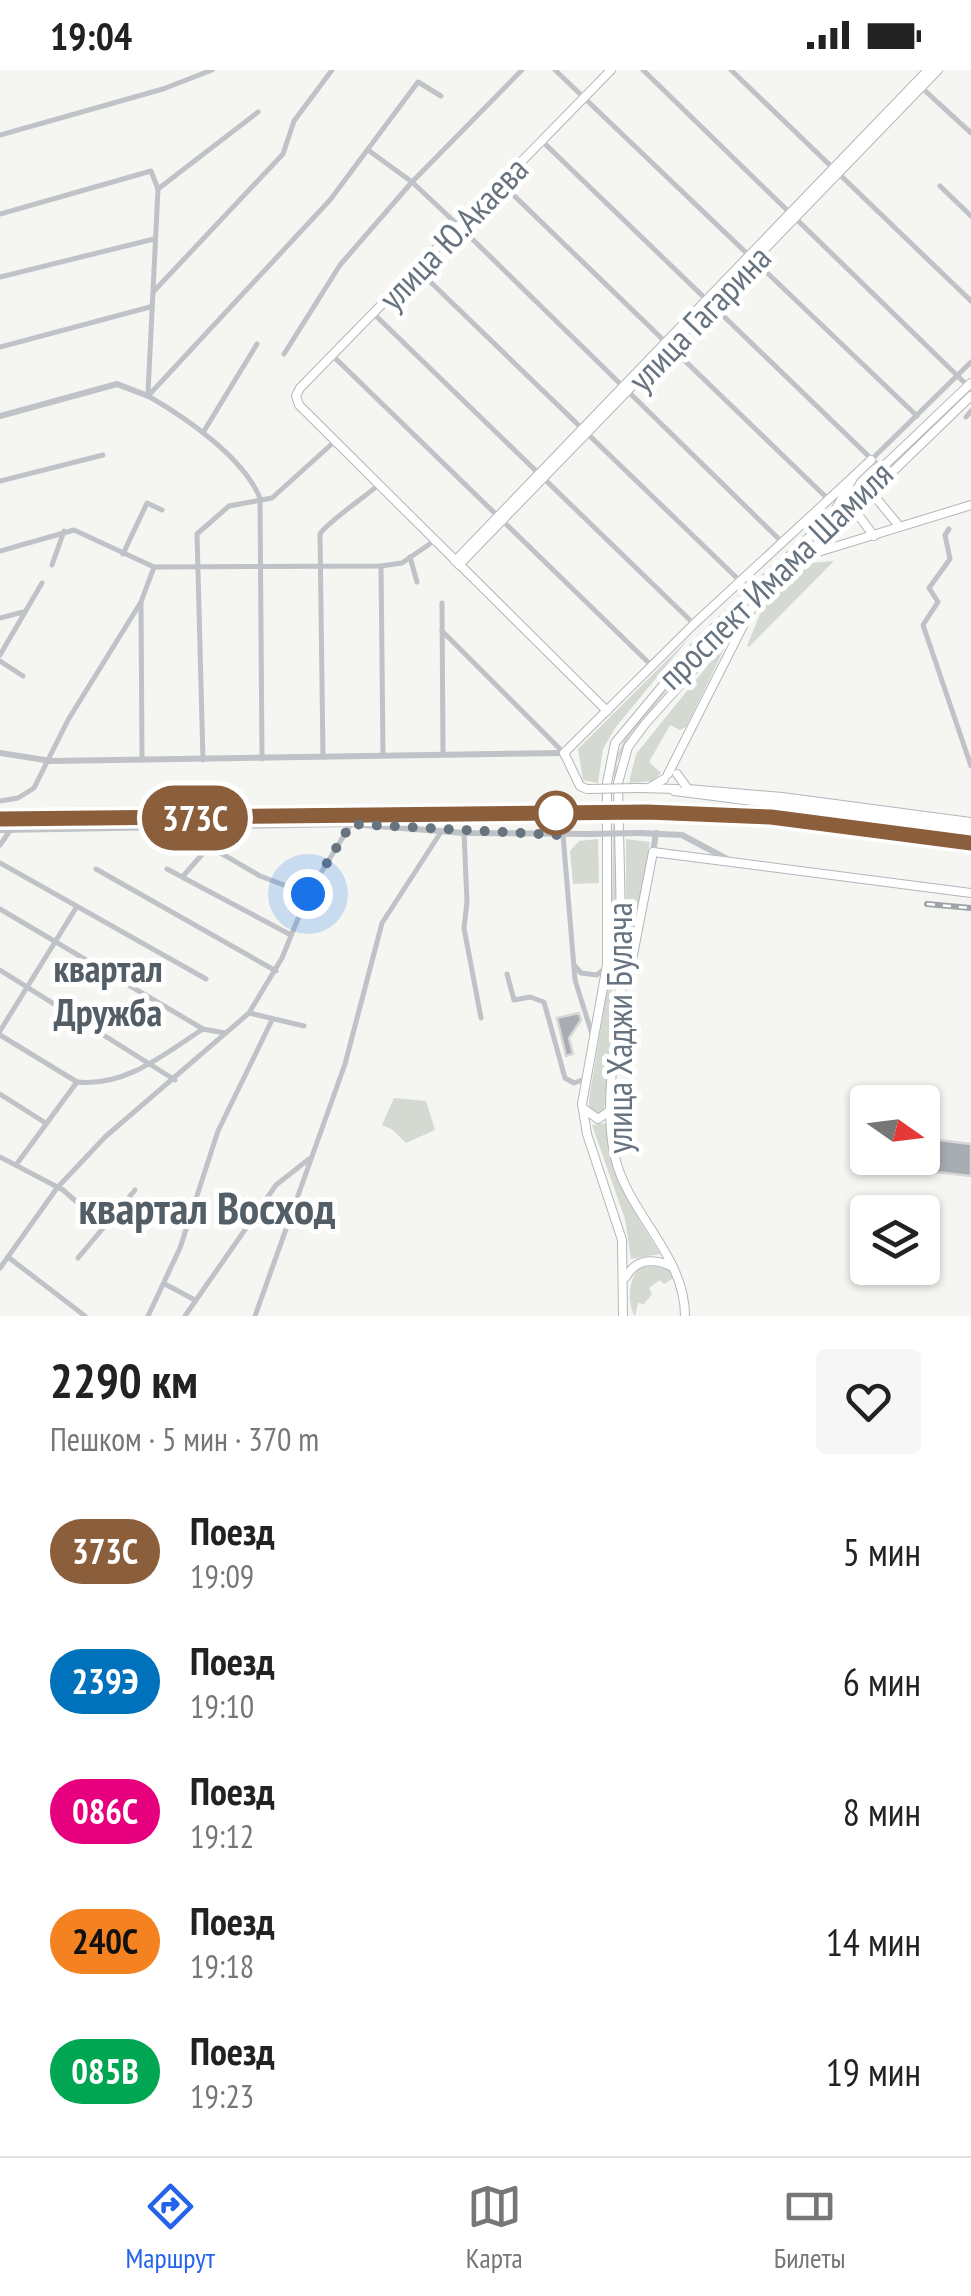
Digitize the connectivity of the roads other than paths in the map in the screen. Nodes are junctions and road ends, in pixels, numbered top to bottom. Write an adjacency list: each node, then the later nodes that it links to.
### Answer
1 (212, 70): 15 (street)
2 (332, 70): 32 (street)
3 (522, 70): 19 (street)
4 (555, 70): 12 (street)
5 (611, 70): 12 (main road, улица Ю.Акаева)
6 (643, 70): 24 (street)
7 (732, 70): 18 (street)
8 (928, 70): 10 (main road, улица Гагарина)
9 (938, 70): 10 (main road, улица Гагарина)
10 (918, 84): 14 (street); 18 (main road, улица Гагарина)
11 (441, 96): 17 (street)
12 (584, 98): 16 (main road, улица Ю.Акаева); 28 (street)
13 (258, 112): 22 (street)
14 (971, 134)
15 (0, 135)
16 (542, 141): 20 (main road, улица Ю.Акаева); 34 (street)
17 (368, 150): 19 (street); 47 (street)
18 (836, 172): 24 (main road, улица Гагарина); 35 (street)
19 (412, 182): 26 (street); 41 (street)
20 (501, 183): 26 (main road, улица Ю.Акаева); 39 (street)
21 (940, 186): 25 (street)
22 (158, 189): 23 (street); 27 (street)
23 (0, 214)
24 (793, 215): 28 (main road, улица Гагарина); 44 (street)
25 (971, 216)
26 (460, 226): 29 (main road, улица Ю.Акаева); 46 (street)
27 (154, 239): 30 (street); 31 (street)
28 (751, 258): 34 (main road, улица Гагарина); 50 (street)
29 (417, 270): 37 (main road, улица Ю.Акаева); 52 (street)
30 (153, 276): 32 (street); 33 (street)
31 (0, 277)
32 (163, 282): 33 (street)
33 (153, 292): 36 (street)
34 (711, 300): 39 (main road, улица Гагарина); 55 (street)
35 (971, 302)
36 (150, 307): 40 (street); 47 (street)
37 (374, 314): 42 (main road, улица Ю.Акаева); 57 (street)
38 (256, 344): 51 (street)
39 (669, 345): 46 (main road, улица Гагарина); 63 (street)
40 (0, 347)
41 (284, 354)
42 (333, 356): 53 (main road, улица Ю.Акаева); 68 (street)
43 (971, 362): 44 (street)
44 (957, 376): 45 (street); 50 (street)
45 (969, 385): 56 (main road, проспект Имама Шамиля)
46 (626, 389): 52 (main road, улица Гагарина); 74 (street)
47 (148, 396): 49 (street); 51 (street)
48 (971, 396): 61 (main road, проспект Имама Шамиля)
49 (0, 416)
50 (917, 416): 55 (street)
51 (204, 431): 62 (street)
52 (586, 431): 57 (main road, улица Гагарина); 87 (street)
53 (334, 442): 60 (main road); 62 (street)
54 (102, 455): 59 (street)
55 (871, 460): 56 (street); 58 (main road, проспект Имама Шамиля)
56 (882, 469): 64 (main road, проспект Имама Шамиля)
57 (544, 476): 68 (main road, улица Гагарина); 95 (street)
58 (854, 476): 63 (main road, проспект Имама Шамиля); 67 (main road)
59 (0, 481)
60 (377, 486): 75 (main road); 86 (street)
61 (871, 492): 64 (main road, проспект Имама Шамиля); 69 (main road)
62 (260, 498): 82 (street); 85 (street)
63 (829, 500): 74 (main road, проспект Имама Шамиля)
64 (850, 505): 67 (main road, проспект Имама Шамиля); 73 (main road); 78 (main road, проспект Имама Шамиля)
65 (971, 505): 69 (main road)
66 (162, 510): 77 (street)
67 (834, 513): 71 (main road, проспект Имама Шамиля)
68 (502, 518): 80 (main road, улица Гагарина); 100 (street)
69 (900, 527): 73 (main road)
70 (949, 529): 112 (street)
71 (814, 531): 74 (main road); 91 (main road, проспект Имама Шамиля)
72 (64, 532): 76 (street); 77 (street); 81 (street)
73 (874, 536): 78 (main road)
74 (786, 540): 87 (main road, проспект Имама Шамиля)
75 (434, 541): 79 (street); 80 (main road)
76 (0, 550)
77 (124, 554): 84 (street)
78 (805, 556): 96 (main road, проспект Имама Шамиля)
79 (410, 557): 83 (street); 88 (street)
80 (457, 563): 102 (main road)
81 (52, 565)
82 (260, 566): 85 (street); 86 (street); 110 (street)
83 (381, 566): 86 (street); 106 (street)
84 (154, 567): 85 (street); 90 (street)
85 (198, 567): 109 (street)
86 (320, 568): 107 (street)
87 (740, 581): 91 (main road); 95 (main road, проспект Имама Шамиля)
88 (417, 582)
89 (42, 583): 93 (street)
90 (141, 602): 108 (street); 111 (street)
91 (742, 602): 98 (main road, проспект Имама Шамиля)
92 (442, 604): 97 (street)
93 (23, 612): 94 (street); 99 (street)
94 (0, 618)
95 (694, 624): 98 (main road); 100 (main road, проспект Имама Шамиля)
96 (736, 630): 113 (main road, проспект Имама Шамиля); 115 (main road, проспект Имама Шамиля)
97 (442, 631): 104 (street); 105 (street)
98 (699, 642): 114 (main road, проспект Имама Шамиля)
99 (0, 658): 101 (street)
100 (652, 666): 102 (main road, проспект Имама Шамиля)
101 (24, 676)
102 (607, 711): 104 (main road, проспект Имама Шамиля)
103 (0, 753): 111 (street)
104 (564, 753): 105 (street); 116 (main road, bridge)
105 (443, 754): 106 (street)
106 (383, 755): 107 (street)
107 (323, 757): 110 (street)
108 (142, 760): 109 (street); 111 (street)
109 (203, 760): 110 (street)
110 (262, 760)
111 (51, 761): 118 (street)
112 (971, 766)
113 (673, 777): 116 (main road); 117 (main road); 117 (main road, проспект Имама Шамиля); 120 (main road)
114 (608, 783): 142 (main road, улица Хаджи Булача)
115 (618, 783): 143 (main road, улица Хаджи Булача)
116 (649, 788): 117 (main road)
117 (670, 790): 120 (main road)
118 (0, 801)
119 (351, 824): 122 (street); 123 (street); 135 (street)
120 (971, 826)
121 (0, 830): 122 (street)
122 (11, 830): 127 (street)
123 (442, 831): 124 (street); 167 (street)
124 (464, 833): 126 (street); 151 (street)
125 (656, 834): 126 (street, bridge); 128 (street); 130 (street)
126 (564, 835): 140 (street)
127 (0, 846)
128 (653, 852): 130 (main road); 141 (main road)
129 (0, 863): 136 (street)
130 (730, 863): 134 (main road)
131 (167, 869): 133 (street)
132 (96, 870): 145 (street)
133 (184, 875): 135 (street); 138 (street)
134 (971, 891)
135 (308, 894): 138 (street)
136 (76, 908): 139 (street); 147 (street)
137 (0, 910): 139 (street)
138 (291, 936): 145 (street)
139 (56, 943): 148 (street); 154 (street)
140 (572, 954): 142 (street); 157 (street)
141 (631, 964): 143 (main road); 149 (main road)
142 (607, 965): 157 (main road, улица Хаджи Булача)
143 (619, 965): 149 (main road, улица Хаджи Булача)
144 (0, 970): 148 (street)
145 (276, 971): 150 (street)
146 (507, 974): 159 (street)
147 (206, 980)
148 (26, 985): 155 (street); 158 (street)
149 (619, 998): 164 (main road, улица Хаджи Булача)
150 (249, 1013): 152 (street); 156 (street)
151 (481, 1018)
152 (272, 1020): 153 (street); 177 (street)
153 (304, 1026)
154 (203, 1029): 156 (street); 158 (street)
155 (0, 1033): 161 (street)
156 (226, 1033): 160 (street)
157 (594, 1042): 159 (main road, улица Хаджи Булача)
158 (151, 1063): 160 (street); 161 (street)
159 (588, 1077): 163 (main road, улица Хаджи Булача)
160 (176, 1080): 169 (street)
161 (77, 1082): 165 (street)
162 (0, 1094): 165 (street)
163 (582, 1104): 164 (main road); 176 (main road, улица Хаджи Булача)
164 (612, 1110): 174 (main road, улица Хаджи Булача)
165 (44, 1122): 168 (street)
166 (1, 1159): 168 (street)
167 (309, 1159): 178 (street); 182 (street)
168 (16, 1166): 169 (street)
169 (58, 1188): 171 (street); 172 (street)
170 (135, 1190): 171 (street)
171 (103, 1225): 173 (street)
172 (8, 1257): 175 (street); 179 (street)
173 (78, 1258)
174 (673, 1267): 176 (main road); 184 (main road, улица Хаджи Булача)
175 (0, 1268)
176 (625, 1282): 183 (main road, улица Хаджи Булача)
177 (165, 1284): 178 (street); 180 (street)
178 (194, 1300): 181 (street)
179 (85, 1316)
180 (148, 1316)
181 (185, 1316)
182 (255, 1316)
183 (622, 1316)
184 (685, 1316)

